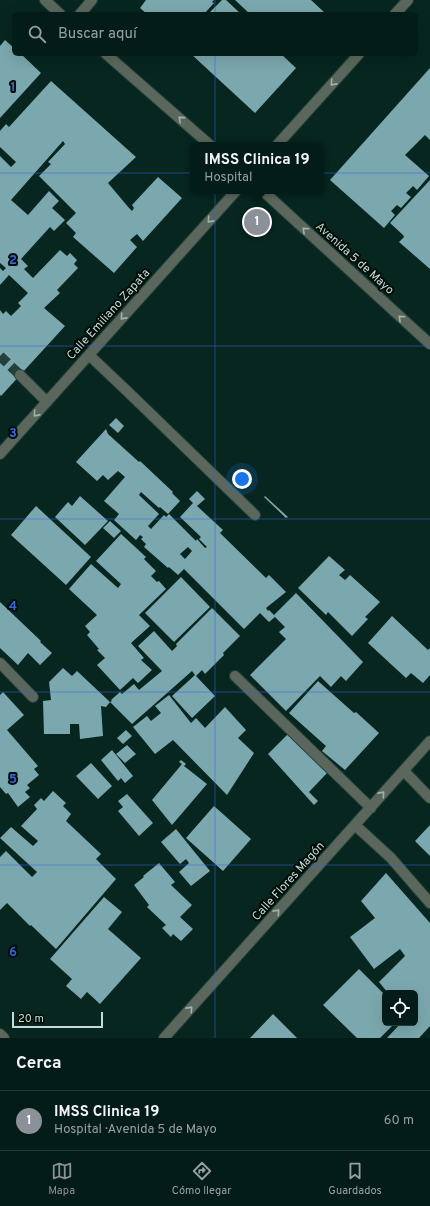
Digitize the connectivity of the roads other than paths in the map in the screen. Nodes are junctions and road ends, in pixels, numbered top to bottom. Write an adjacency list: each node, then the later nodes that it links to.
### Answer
1 (45, 0): 4 (street)
2 (92, 0): 5 (street)
3 (408, 0): 6 (street)
4 (58, 12)
5 (82, 12)
6 (397, 12)
7 (108, 56): 9 (street, one-way to 7)
8 (357, 56): 10 (street, one-way to 10)
9 (207, 142)
10 (280, 142)
11 (233, 194): 14 (street, Calle Emiliano Zapata, one-way to 14)
12 (266, 194): 13 (street, Avenida 5 de Mayo, one-way to 12)
13 (430, 344)
14 (89, 355): 16 (street, Calle Emiliano Zapata); 18 (street)
15 (20, 375): 16 (street)
16 (47, 402): 17 (street, Calle Emiliano Zapata, one-way to 17)
17 (0, 454)
18 (255, 515)
19 (0, 663): 21 (street)
20 (235, 676): 25 (street)
21 (33, 697)
22 (430, 741): 23 (street, Calle Flores Magón)
23 (404, 770): 24 (street); 25 (street, Calle Flores Magón, one-way to 23)
24 (430, 798)
25 (371, 808): 26 (street, Calle Flores Magón)
26 (355, 825): 27 (street); 30 (street, Calle Flores Magón, one-way to 26)
27 (430, 903)
28 (0, 1034): 29 (street)
29 (4, 1038)
30 (164, 1038)

